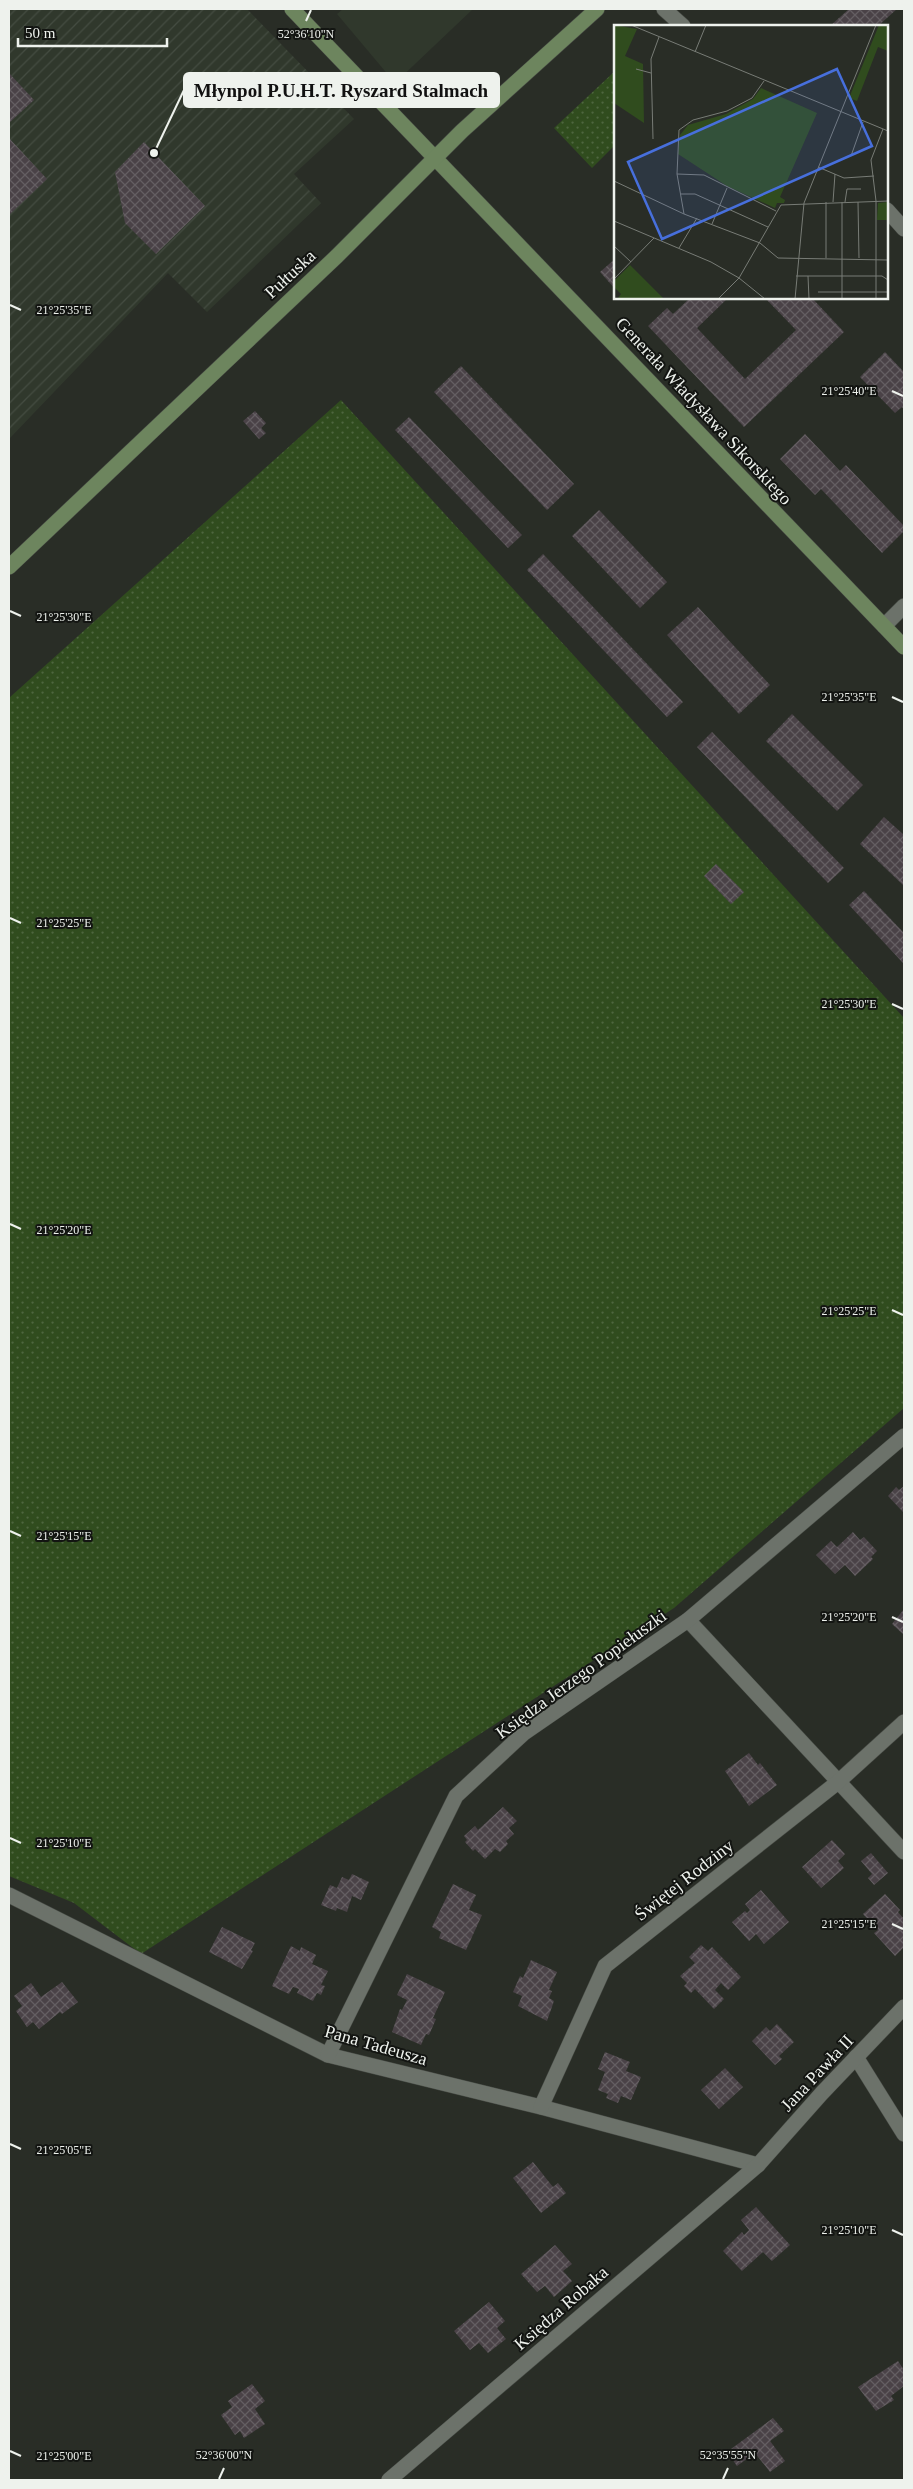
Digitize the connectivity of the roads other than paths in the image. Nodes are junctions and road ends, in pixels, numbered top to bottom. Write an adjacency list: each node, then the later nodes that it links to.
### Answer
1 (292, 9): 5 (street, Generała Władysława Sikorskiego)
2 (597, 9): 5 (street, Pułtuska)
3 (664, 9): 4 (street)
4 (682, 25)
5 (434, 159): 8 (street, Pułtuska); 10 (street, Generała Władysława Sikorskiego)
6 (888, 211): 7 (street)
7 (904, 229)
8 (9, 567)
9 (904, 606): 10 (street)
10 (884, 626): 11 (street, Generała Władysława Sikorskiego)
11 (904, 647)
12 (904, 1436): 13 (street, Księdza Jerzego Popiełuszki)
13 (688, 1620): 15 (street); 19 (street, Księdza Jerzego Popiełuszki)
14 (904, 1722): 15 (street, Świętej Rodziny)
15 (838, 1782): 16 (street); 21 (street, Świętej Rodziny)
16 (904, 1852)
17 (9, 1895): 19 (street, Pana Tadeusza)
18 (904, 2008): 20 (street, Jana Pawła II)
19 (328, 2055): 21 (street, Pana Tadeusza)
20 (856, 2057): 22 (street); 23 (street, Jana Pawła II)
21 (541, 2107): 23 (street, Pana Tadeusza)
22 (904, 2134)
23 (758, 2165): 24 (street, Księdza Robaka)
24 (389, 2480)

